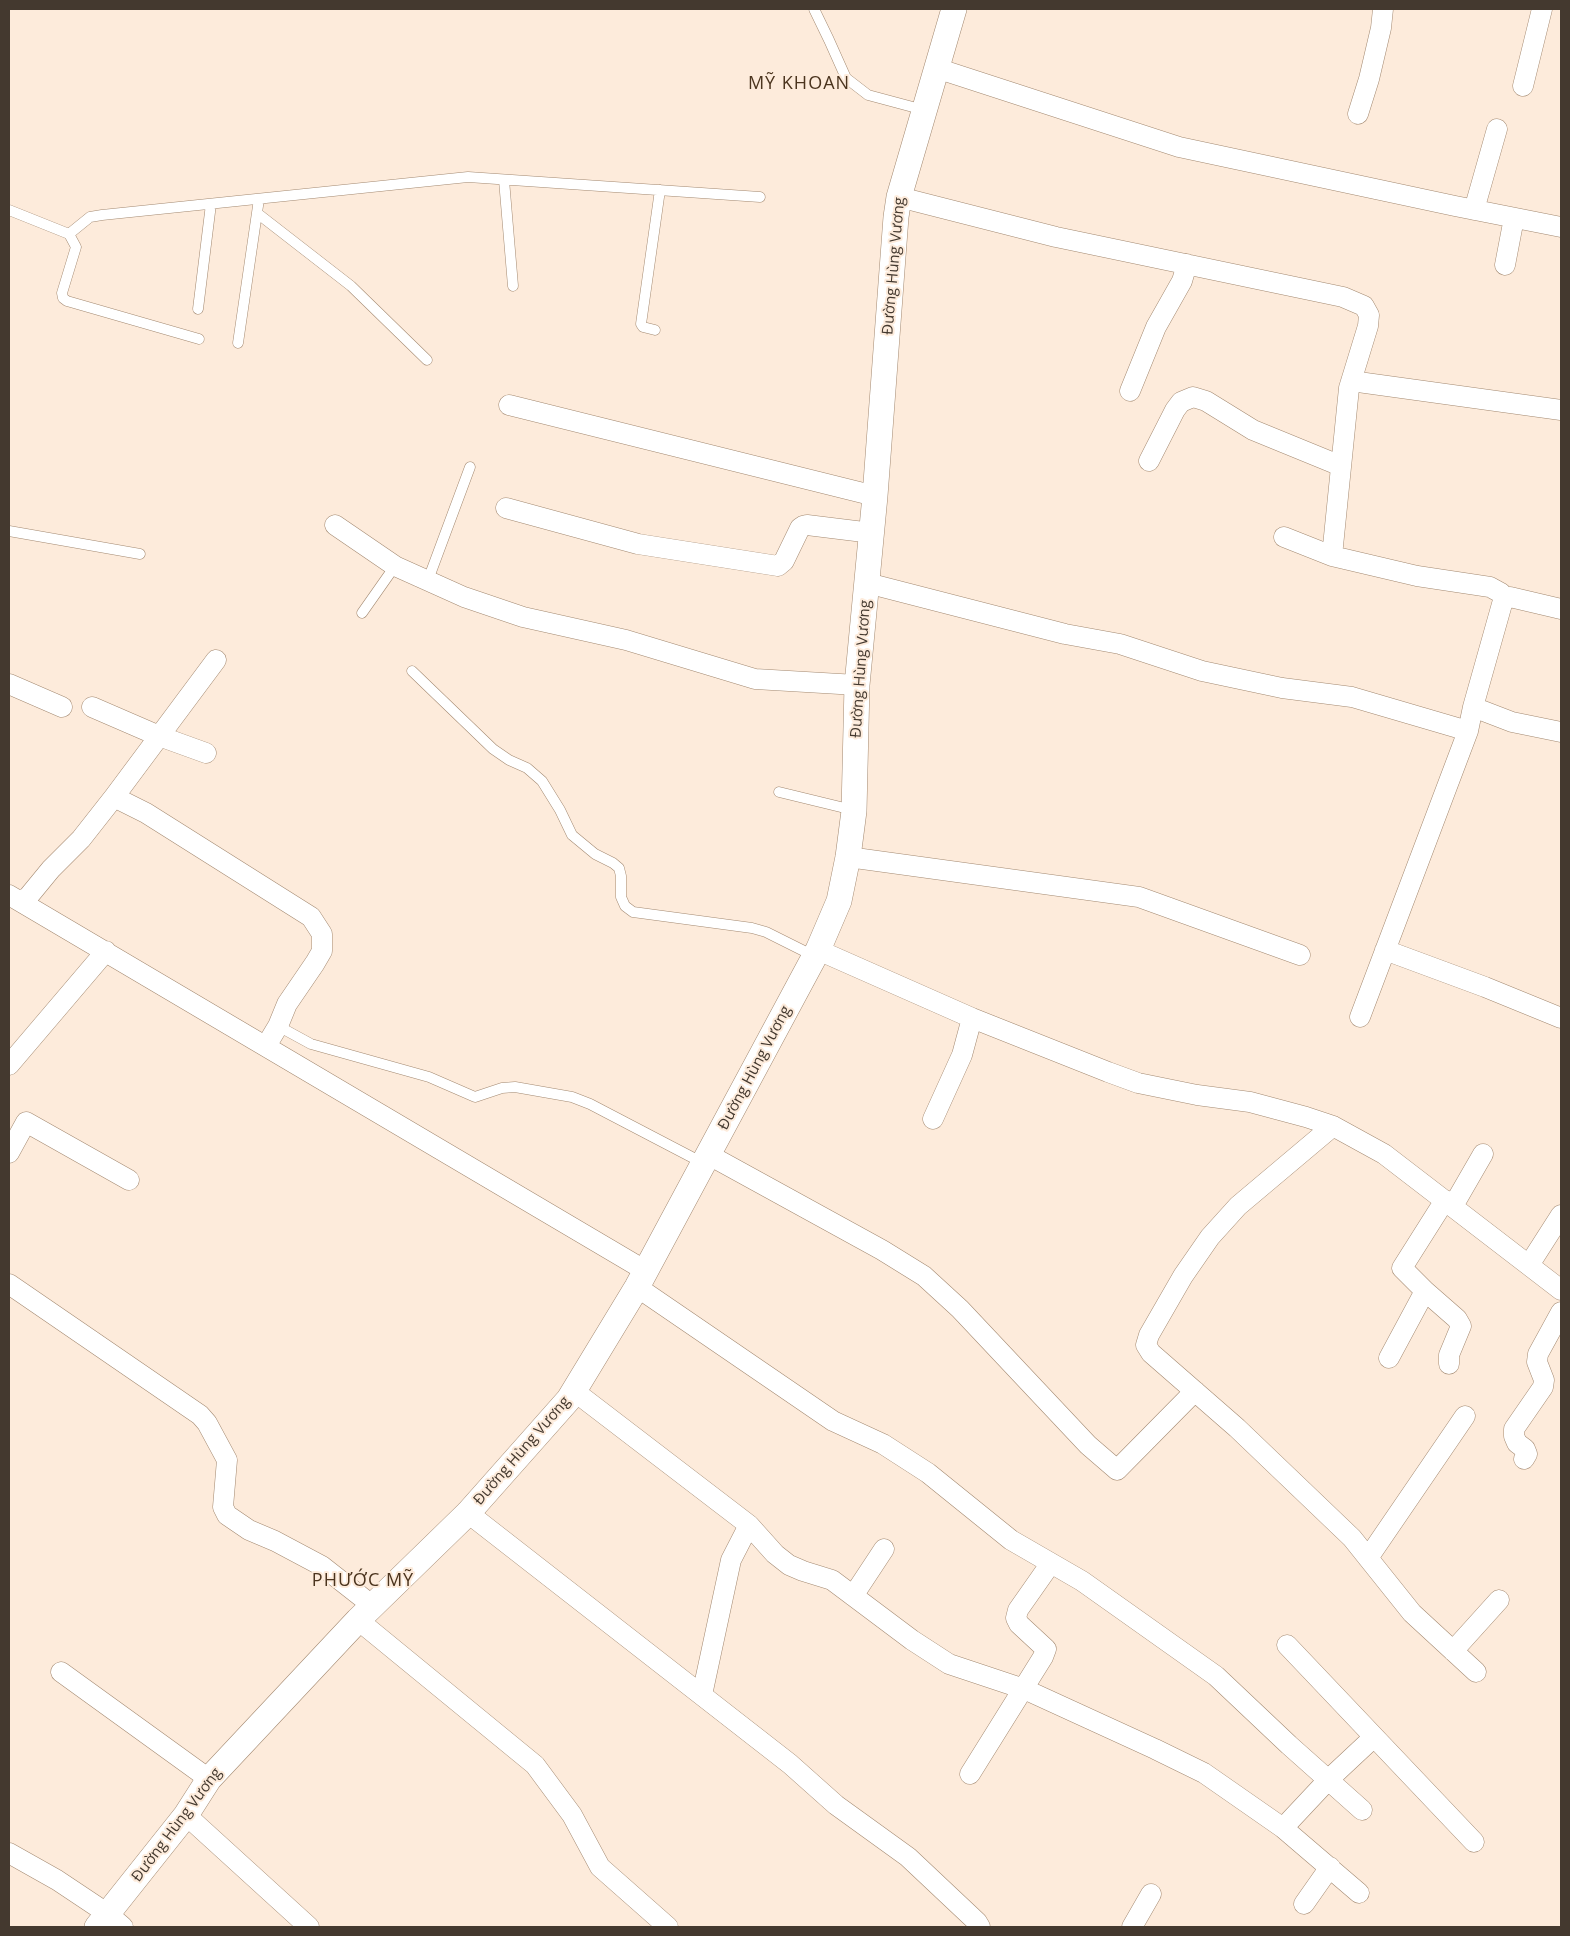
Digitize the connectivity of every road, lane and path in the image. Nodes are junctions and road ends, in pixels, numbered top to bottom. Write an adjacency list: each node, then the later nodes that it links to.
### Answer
1 (814, 9): 7 (lane)
2 (954, 9): 5 (street, Đường Hùng Vương)
3 (1382, 9): 8 (street)
4 (1542, 9): 6 (street)
5 (936, 68): 7 (street, Đường Hùng Vương); 17 (street)
6 (1523, 86)
7 (924, 110): 13 (street, Đường Hùng Vương)
8 (1358, 114)
9 (1497, 129): 17 (street)
10 (504, 180): 11 (lane); 14 (lane); 24 (lane)
11 (660, 190): 12 (lane); 26 (lane)
12 (760, 196)
13 (899, 197): 22 (street); 37 (street, Đường Hùng Vương)
14 (259, 199): 15 (lane); 18 (lane)
15 (211, 204): 21 (lane); 25 (lane)
16 (9, 210): 21 (lane)
17 (1474, 210): 19 (street)
18 (257, 213): 28 (lane); 29 (lane)
19 (1514, 218): 20 (street); 23 (street)
20 (1561, 227)
21 (69, 234): 27 (lane)
22 (1187, 264): 30 (street); 31 (street)
23 (1505, 265)
24 (513, 286)
25 (198, 309)
26 (655, 330)
27 (199, 339)
28 (238, 343)
29 (427, 360)
30 (1351, 381): 33 (street); 36 (street)
31 (1130, 391)
32 (509, 405): 37 (street)
33 (1561, 410)
34 (1149, 461): 36 (street)
35 (470, 466): 46 (lane)
36 (1342, 466): 44 (street)
37 (875, 496): 41 (street, Đường Hùng Vương)
38 (506, 508): 41 (street)
39 (335, 524): 45 (street)
40 (9, 531): 43 (lane)
41 (872, 533): 47 (street, Đường Hùng Vương)
42 (1284, 538): 44 (street)
43 (140, 554)
44 (1332, 556): 48 (street)
45 (395, 566): 46 (street); 50 (lane)
46 (428, 580): 54 (street)
47 (867, 583): 54 (street, Đường Hùng Vương); 58 (street)
48 (1505, 600): 49 (street); 57 (street)
49 (1561, 609)
50 (362, 613)
51 (216, 660): 60 (street)
52 (412, 671): 69 (lane)
53 (9, 684): 55 (street)
54 (857, 685): 64 (street, Đường Hùng Vương)
55 (62, 707)
56 (92, 707): 60 (street)
57 (1473, 707): 58 (street); 59 (street)
58 (1468, 731): 67 (street)
59 (1561, 732)
60 (159, 736): 61 (street); 63 (street)
61 (206, 753)
62 (779, 792): 64 (lane)
63 (114, 797): 66 (street); 74 (street)
64 (854, 811): 65 (street, Đường Hùng Vương)
65 (848, 857): 69 (street, Đường Hùng Vương); 70 (street)
66 (15, 898): 68 (street)
67 (1385, 950): 71 (street); 73 (street)
68 (106, 951): 75 (street); 76 (street)
69 (816, 953): 72 (street); 81 (street, Đường Hùng Vương)
70 (1300, 955)
71 (1360, 1017)
72 (972, 1018): 77 (street); 78 (street)
73 (1561, 1018)
74 (278, 1026): 75 (street); 81 (lane)
75 (266, 1046): 86 (street)
76 (9, 1065)
77 (933, 1119)
78 (1334, 1126): 83 (street); 93 (street)
79 (9, 1153): 82 (street)
80 (1482, 1154): 83 (street)
81 (706, 1159): 86 (street, Đường Hùng Vương); 93 (street)
82 (129, 1180)
83 (1449, 1203): 85 (street); 89 (street)
84 (1561, 1215): 85 (street)
85 (1529, 1266): 88 (street)
86 (642, 1279): 94 (street, Đường Hùng Vương); 101 (street)
87 (9, 1284): 104 (street)
88 (1561, 1290)
89 (1426, 1291): 91 (street); 92 (street)
90 (1561, 1312): 96 (street)
91 (1388, 1358)
92 (1449, 1364)
93 (1195, 1390): 100 (street)
94 (574, 1391): 97 (street, Đường Hùng Vương); 98 (street)
95 (1465, 1416): 100 (street)
96 (1524, 1459)
97 (468, 1513): 104 (street, Đường Hùng Vương); 110 (street)
98 (748, 1525): 102 (street); 110 (street)
99 (884, 1549): 102 (street)
100 (1368, 1558): 106 (street)
101 (1051, 1563): 109 (street); 114 (street)
102 (853, 1596): 109 (street)
103 (1498, 1600): 106 (street)
104 (365, 1613): 113 (street, Đường Hùng Vương); 127 (street)
105 (1288, 1646): 111 (street)
106 (1453, 1651): 108 (street)
107 (61, 1672): 113 (street)
108 (1476, 1672)
109 (1024, 1689): 112 (street); 117 (street)
110 (702, 1695): 125 (street)
111 (1374, 1736): 114 (street); 118 (street)
112 (970, 1774)
113 (209, 1779): 116 (street, Đường Hùng Vương)
114 (1328, 1780): 115 (street); 117 (street)
115 (1362, 1810)
116 (186, 1816): 124 (street, Đường Hùng Vương); 126 (street)
117 (1283, 1828): 120 (street)
118 (1474, 1842)
119 (9, 1852): 124 (street)
120 (1330, 1867): 121 (street); 123 (street)
121 (1359, 1893)
122 (1151, 1894): 128 (street)
123 (1304, 1904)
124 (109, 1923)
125 (970, 1923)
126 (309, 1927)
127 (668, 1927)
128 (1132, 1927)

